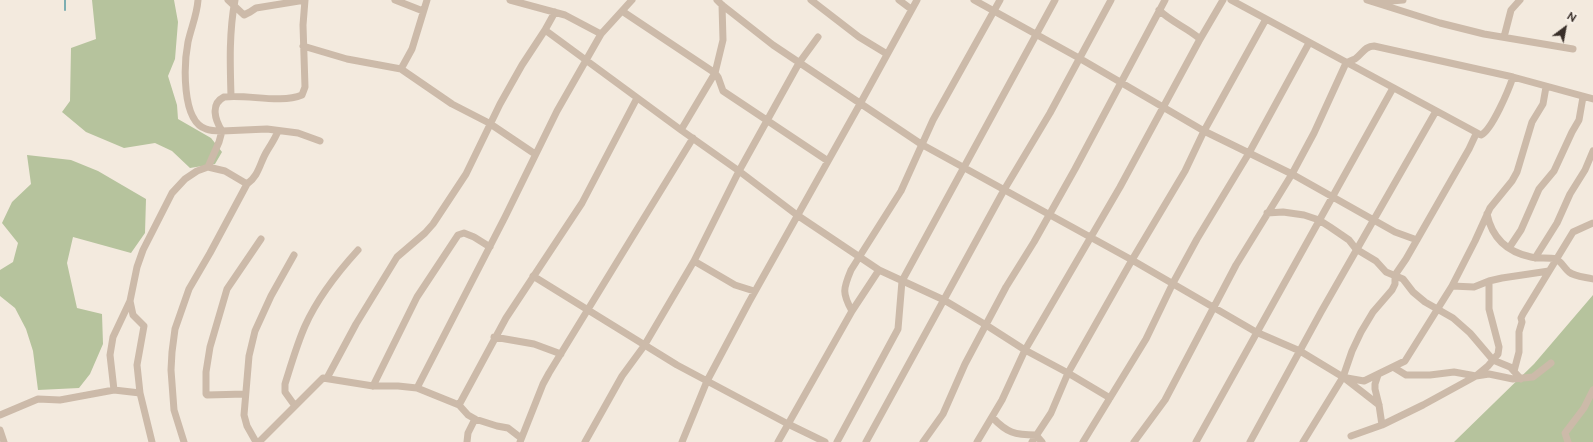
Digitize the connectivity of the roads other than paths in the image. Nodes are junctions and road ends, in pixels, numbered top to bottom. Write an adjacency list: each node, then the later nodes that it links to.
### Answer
1 (198, 0): 61 (street)
2 (305, 0): 21 (street); 38 (street)
3 (394, 0): 26 (street)
4 (427, 0): 26 (street)
5 (510, 0): 28 (street)
6 (632, 0): 27 (street)
7 (811, 0): 40 (street)
8 (899, 0): 24 (street)
9 (917, 0): 24 (street)
10 (974, 0): 29 (street)
11 (1000, 0): 29 (street)
12 (1055, 0): 33 (street)
13 (1111, 0): 41 (street)
14 (1165, 0): 25 (street)
15 (1224, 0): 36 (street)
16 (1231, 0): 30 (street)
17 (1367, 0): 23 (street)
18 (1403, 0): 23 (street)
19 (1520, 0): 35 (street)
20 (233, 1): 21 (street); 51 (street)
21 (274, 2)
22 (720, 3): 43 (street); 46 (street)
23 (1375, 3): 35 (street)
24 (910, 9): 40 (street)
25 (1159, 10): 36 (street); 48 (street)
26 (423, 11): 45 (street)
27 (622, 11): 32 (street); 46 (street)
28 (555, 12): 31 (street); 32 (street)
29 (994, 12): 33 (street); 67 (street)
30 (1266, 20): 37 (street); 63 (street)
31 (545, 30): 42 (street); 59 (street)
32 (602, 34): 42 (street)
33 (1035, 35): 41 (street); 73 (street)
34 (818, 37): 43 (street)
35 (1504, 37): 39 (street)
36 (1200, 39): 56 (street)
37 (1309, 43): 44 (street); 69 (street)
38 (303, 46): 45 (street); 51 (street)
39 (1573, 49)
40 (887, 54): 55 (street)
41 (1078, 58): 48 (street); 77 (street)
42 (586, 61): 53 (street); 70 (street)
43 (799, 63): 55 (street); 58 (street)
44 (1346, 63): 47 (street); 50 (street); 75 (street)
45 (401, 69): 59 (street)
46 (715, 73): 58 (street); 60 (street)
47 (1513, 77): 49 (street); 64 (street)
48 (1121, 82): 56 (street); 80 (street)
49 (1546, 87): 52 (street); 81 (street)
50 (1393, 88): 57 (street); 78 (street)
51 (231, 96): 61 (street)
52 (1583, 97): 54 (street); 90 (street)
53 (637, 98): 60 (street); 102 (street)
54 (1593, 99)
55 (860, 104): 67 (street); 71 (street)
56 (1163, 107): 63 (street); 86 (street)
57 (1436, 110): 64 (street); 84 (street)
58 (766, 121): 71 (street); 74 (street)
59 (489, 123): 70 (street); 130 (street)
60 (681, 130): 65 (street)
61 (222, 131): 62 (street); 72 (street)
62 (278, 131): 66 (street); 76 (street)
63 (1204, 131): 69 (street); 97 (street)
64 (1476, 134): 88 (street)
65 (693, 138): 74 (street); 113 (street)
66 (320, 141)
67 (921, 144): 73 (street); 94 (street)
68 (1593, 151): 95 (street)
69 (1249, 153): 75 (street); 106 (street)
70 (535, 154): 89 (street)
71 (828, 161): 82 (street)
72 (208, 167): 76 (street); 110 (street)
73 (964, 168): 77 (street); 104 (street)
74 (739, 171): 82 (street); 98 (street)
75 (1292, 174): 78 (street); 79 (street)
76 (248, 184): 154 (street)
77 (1004, 190): 80 (street); 109 (street)
78 (1332, 198): 83 (street); 84 (street)
79 (1267, 213): 83 (street); 111 (street)
80 (1050, 214): 86 (street); 115 (street)
81 (1487, 214): 90 (street); 107 (street)
82 (797, 215): 94 (street); 108 (street)
83 (1319, 220): 91 (street); 116 (street)
84 (1374, 220): 88 (street); 91 (street)
85 (1593, 223): 96 (street)
86 (1091, 237): 97 (street); 119 (street)
87 (262, 239): 138 (street)
88 (1417, 240): 101 (street)
89 (490, 247): 133 (street); 134 (street)
90 (1509, 248): 95 (street)
91 (1356, 249): 101 (street); 120 (street)
92 (358, 250): 142 (street)
93 (294, 255): 138 (street)
94 (859, 257): 99 (street); 114 (street)
95 (1535, 258): 96 (street)
96 (1556, 259): 100 (street); 103 (street)
97 (1132, 260): 106 (street); 126 (street)
98 (694, 261): 108 (street); 118 (street)
99 (879, 270): 104 (street); 114 (street)
100 (1549, 271): 105 (street); 125 (street)
101 (1395, 275): 112 (street); 129 (street)
102 (533, 276): 113 (street); 117 (street)
103 (1593, 279)
104 (902, 281): 109 (street); 161 (street)
105 (1489, 281): 107 (street); 122 (street)
106 (1173, 283): 111 (street); 139 (street)
107 (1452, 286): 112 (street)
108 (754, 291): 132 (street)
109 (944, 300): 115 (street); 162 (street)
110 (130, 301): 135 (street); 137 (street)
111 (1214, 307): 116 (street); 168 (street)
112 (1437, 308): 122 (street); 124 (street)
113 (588, 311): 118 (street); 121 (street)
114 (852, 311): 146 (street)
115 (986, 325): 119 (street); 163 (street)
116 (1256, 332): 120 (street); 169 (street)
117 (494, 337): 121 (street); 140 (street)
118 (644, 346): 132 (street); 157 (street)
119 (1025, 350): 126 (street); 144 (street)
120 (1300, 351): 129 (street); 170 (street)
121 (561, 354): 151 (street)
122 (1493, 360): 125 (street); 128 (street)
123 (1551, 363): 131 (street)
124 (1393, 367): 127 (street); 128 (street)
125 (1514, 371): 131 (street)
126 (1068, 373): 139 (street); 149 (street)
127 (1378, 375): 129 (street); 141 (street)
128 (1476, 376): 131 (street); 147 (street)
129 (1343, 377): 141 (street); 171 (street)
130 (327, 378): 133 (street); 142 (street)
131 (1520, 379)
132 (707, 380): 146 (street); 158 (street)
133 (374, 386): 134 (street)
134 (417, 388): 140 (street)
135 (114, 390): 137 (street); 143 (street)
136 (1593, 390): 172 (street)
137 (140, 393): 153 (street)
138 (245, 394): 155 (street)
139 (1110, 398): 167 (street)
140 (459, 405): 145 (street)
141 (1379, 405): 147 (street)
142 (295, 406): 155 (street)
143 (0, 416)
144 (992, 417): 149 (street); 164 (street)
145 (475, 419): 151 (street); 156 (street)
146 (788, 424): 159 (street); 160 (street)
147 (1382, 425): 150 (street)
148 (0, 430): 152 (street)
149 (1036, 435): 165 (street); 166 (street)
150 (1351, 436)
151 (520, 440)
152 (4, 442)
153 (152, 442)
154 (184, 442)
155 (258, 442)
156 (467, 442)
157 (585, 442)
158 (682, 442)
159 (778, 442)
160 (825, 442)
161 (837, 442)
162 (866, 442)
163 (923, 442)
164 (977, 442)
165 (1032, 442)
166 (1042, 442)
167 (1083, 442)
168 (1134, 442)
169 (1196, 442)
170 (1250, 442)
171 (1303, 442)
172 (1568, 442)

